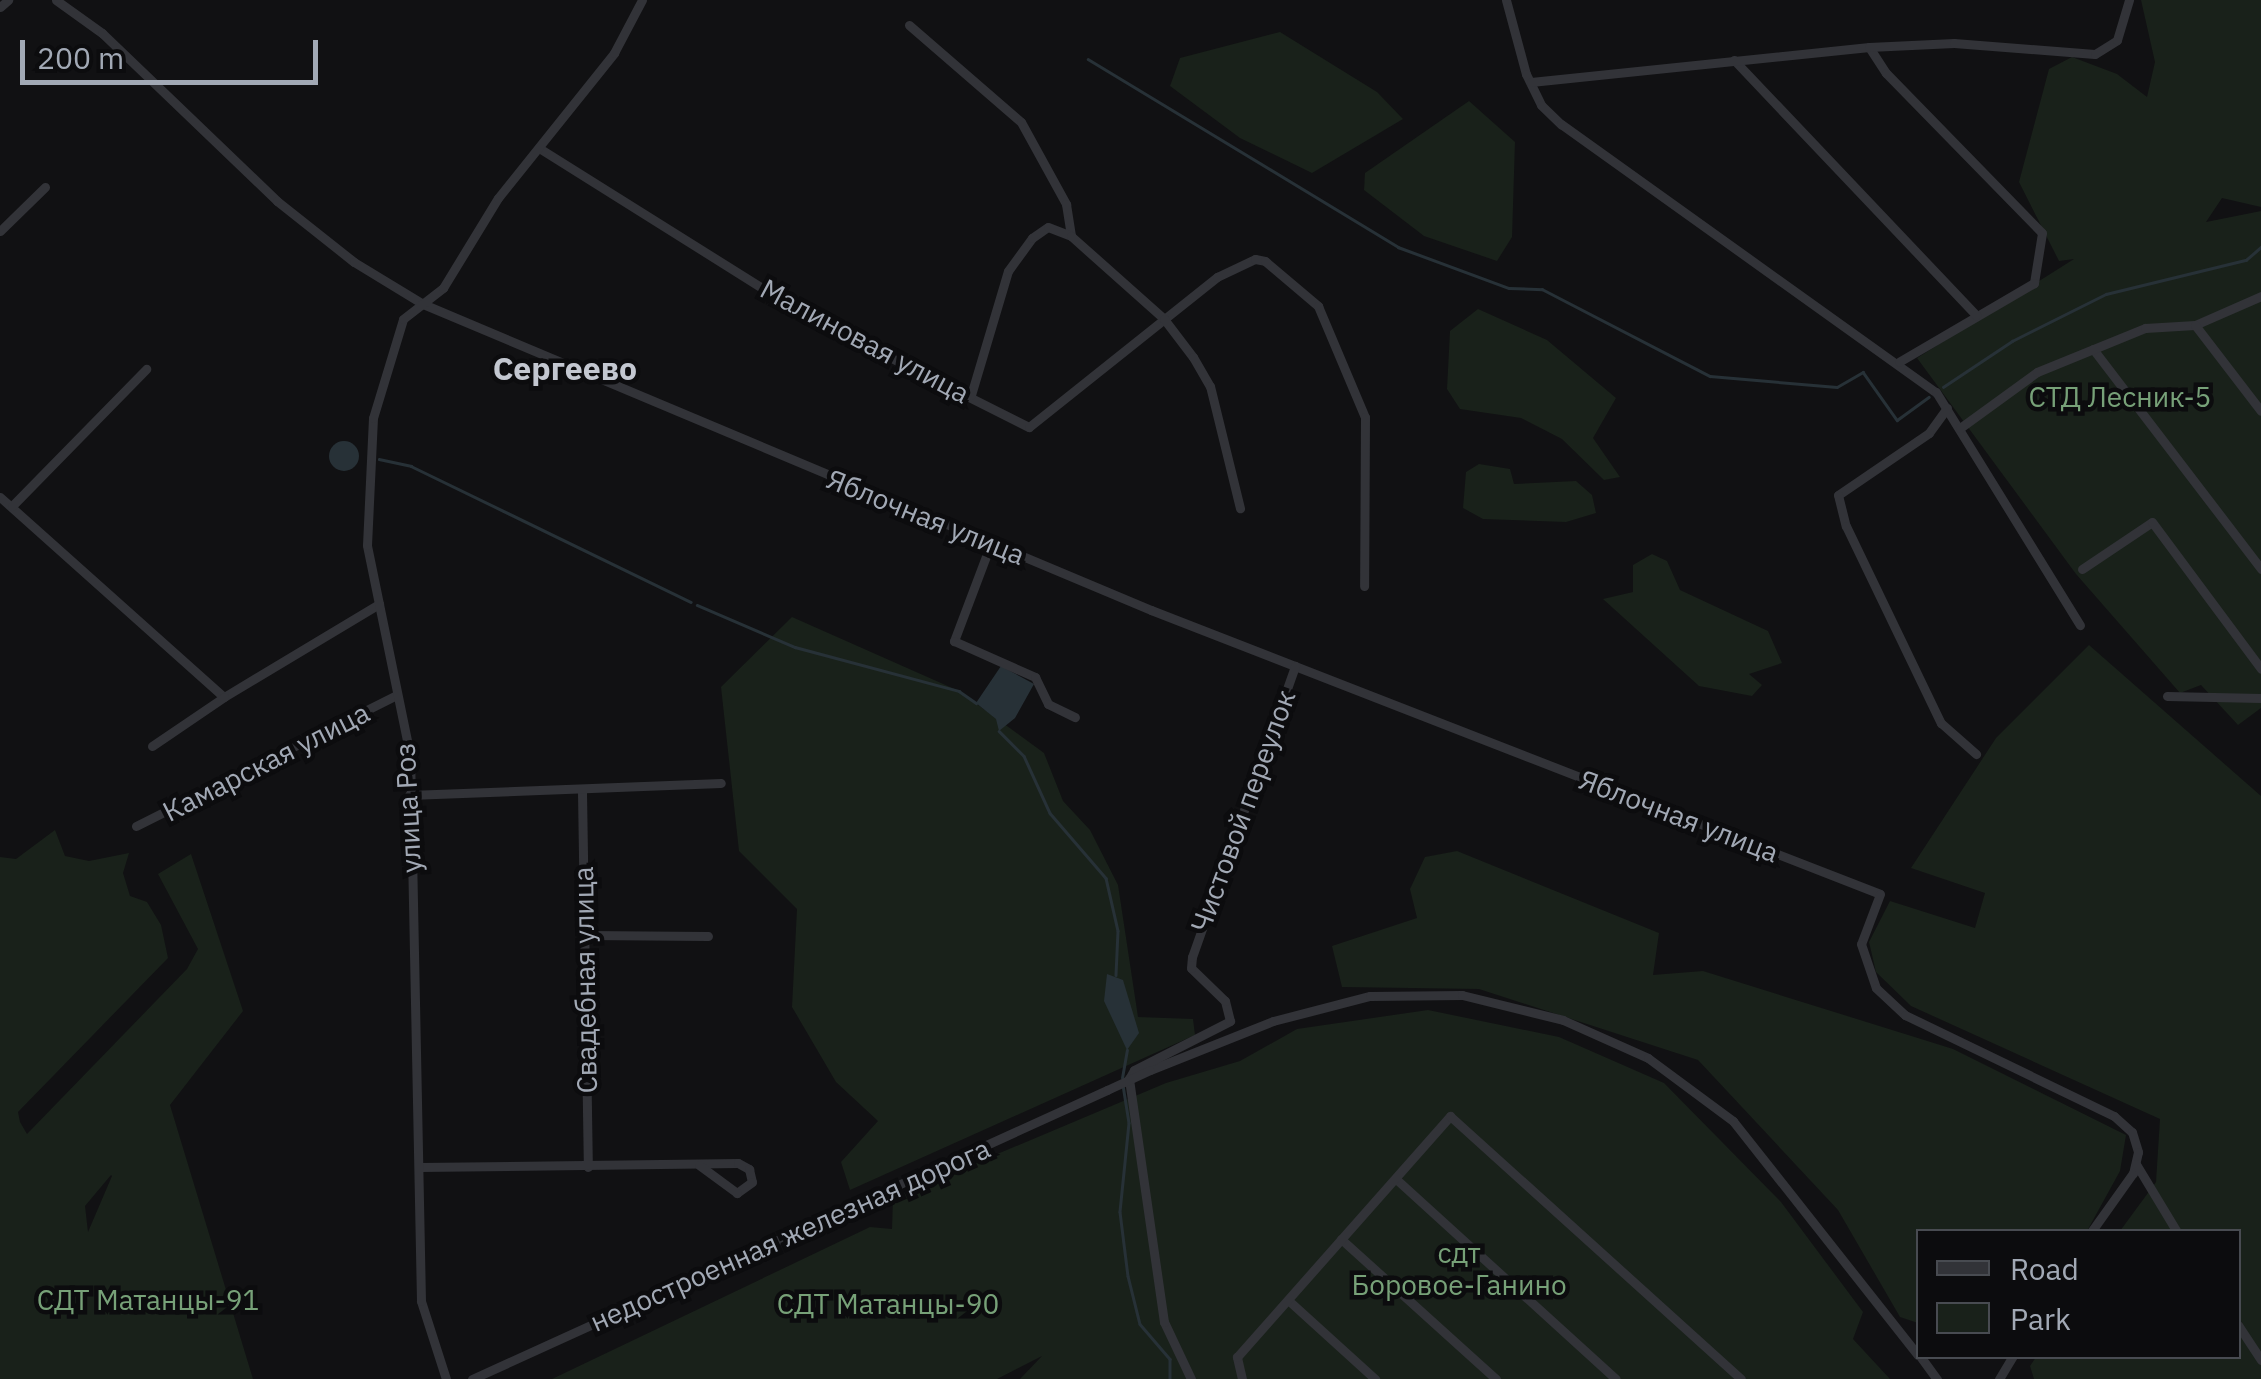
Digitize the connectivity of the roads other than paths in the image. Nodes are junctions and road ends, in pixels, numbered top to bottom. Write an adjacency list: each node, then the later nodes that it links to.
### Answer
1 (8, 0): 6 (street)
2 (56, 0): 16 (street, Яблочная улица)
3 (642, 0): 11 (street, улица Роз)
4 (1506, 0): 10 (street)
5 (2129, 0): 8 (street)
6 (0, 6)
7 (909, 25): 14 (street)
8 (1870, 47): 9 (street); 17 (street)
9 (1734, 60): 10 (street); 17 (street)
10 (1532, 82): 21 (street)
11 (539, 148): 16 (street, улица Роз); 23 (street, Малиновая улица)
12 (45, 186): 13 (street)
13 (0, 231)
14 (1071, 236): 18 (street); 23 (street)
15 (2261, 296): 19 (street)
16 (423, 304): 29 (street, Яблочная улица); 33 (street, улица Роз)
17 (1976, 315): 21 (street)
18 (1164, 319): 23 (street, Малиновая улица); 28 (street); 32 (street)
19 (2195, 325): 20 (street); 25 (street)
20 (2094, 349): 26 (street); 30 (street)
21 (1899, 362): 24 (street)
22 (146, 369): 27 (street)
23 (971, 395)
24 (1948, 408): 26 (street); 43 (street)
25 (2261, 411)
26 (1960, 428): 34 (street)
27 (5, 502): 39 (street)
28 (1240, 508)
29 (992, 543): 35 (street, Яблочная улица); 41 (street)
30 (2261, 569)
31 (2082, 570): 36 (street)
32 (1364, 586)
33 (379, 604): 37 (street, улица Роз); 39 (street)
34 (2080, 624)
35 (1295, 666): 50 (street, Яблочная улица); 66 (street, Чистовой переулок)
36 (2261, 669)
37 (395, 696): 46 (street, улица Роз); 47 (street, Камарская улица)
38 (2167, 696): 40 (street)
39 (224, 697): 42 (street)
40 (2261, 698)
41 (1076, 717)
42 (152, 746)
43 (1976, 754)
44 (721, 783): 45 (street)
45 (582, 792): 46 (street); 48 (street, Свадебная улица)
46 (409, 795): 52 (street, улица Роз)
47 (136, 826)
48 (586, 935): 49 (street); 53 (street, Свадебная улица)
49 (708, 936)
50 (2136, 1164): 55 (street); 56 (street)
51 (699, 1165): 51 (street); 53 (street)
52 (420, 1166): 53 (street); 64 (street, улица Роз)
53 (588, 1166)
54 (1396, 1179): 57 (street); 71 (street); 72 (street)
55 (2094, 1229)
56 (2175, 1229)
57 (1341, 1238): 58 (street); 70 (street)
58 (1288, 1300): 63 (street); 69 (street)
59 (2241, 1330): 62 (street)
60 (1916, 1352): 65 (street, недостроенная железная дорога, bridge)
61 (1921, 1359): 73 (street, недостроенная железная дорога)
62 (2261, 1360)
63 (1237, 1366): 67 (street); 68 (street)
64 (446, 1379)
65 (472, 1379)
66 (1191, 1379)
67 (1242, 1379)
68 (1251, 1379)
69 (1376, 1379)
70 (1496, 1379)
71 (1616, 1379)
72 (1741, 1379)
73 (1938, 1379)

